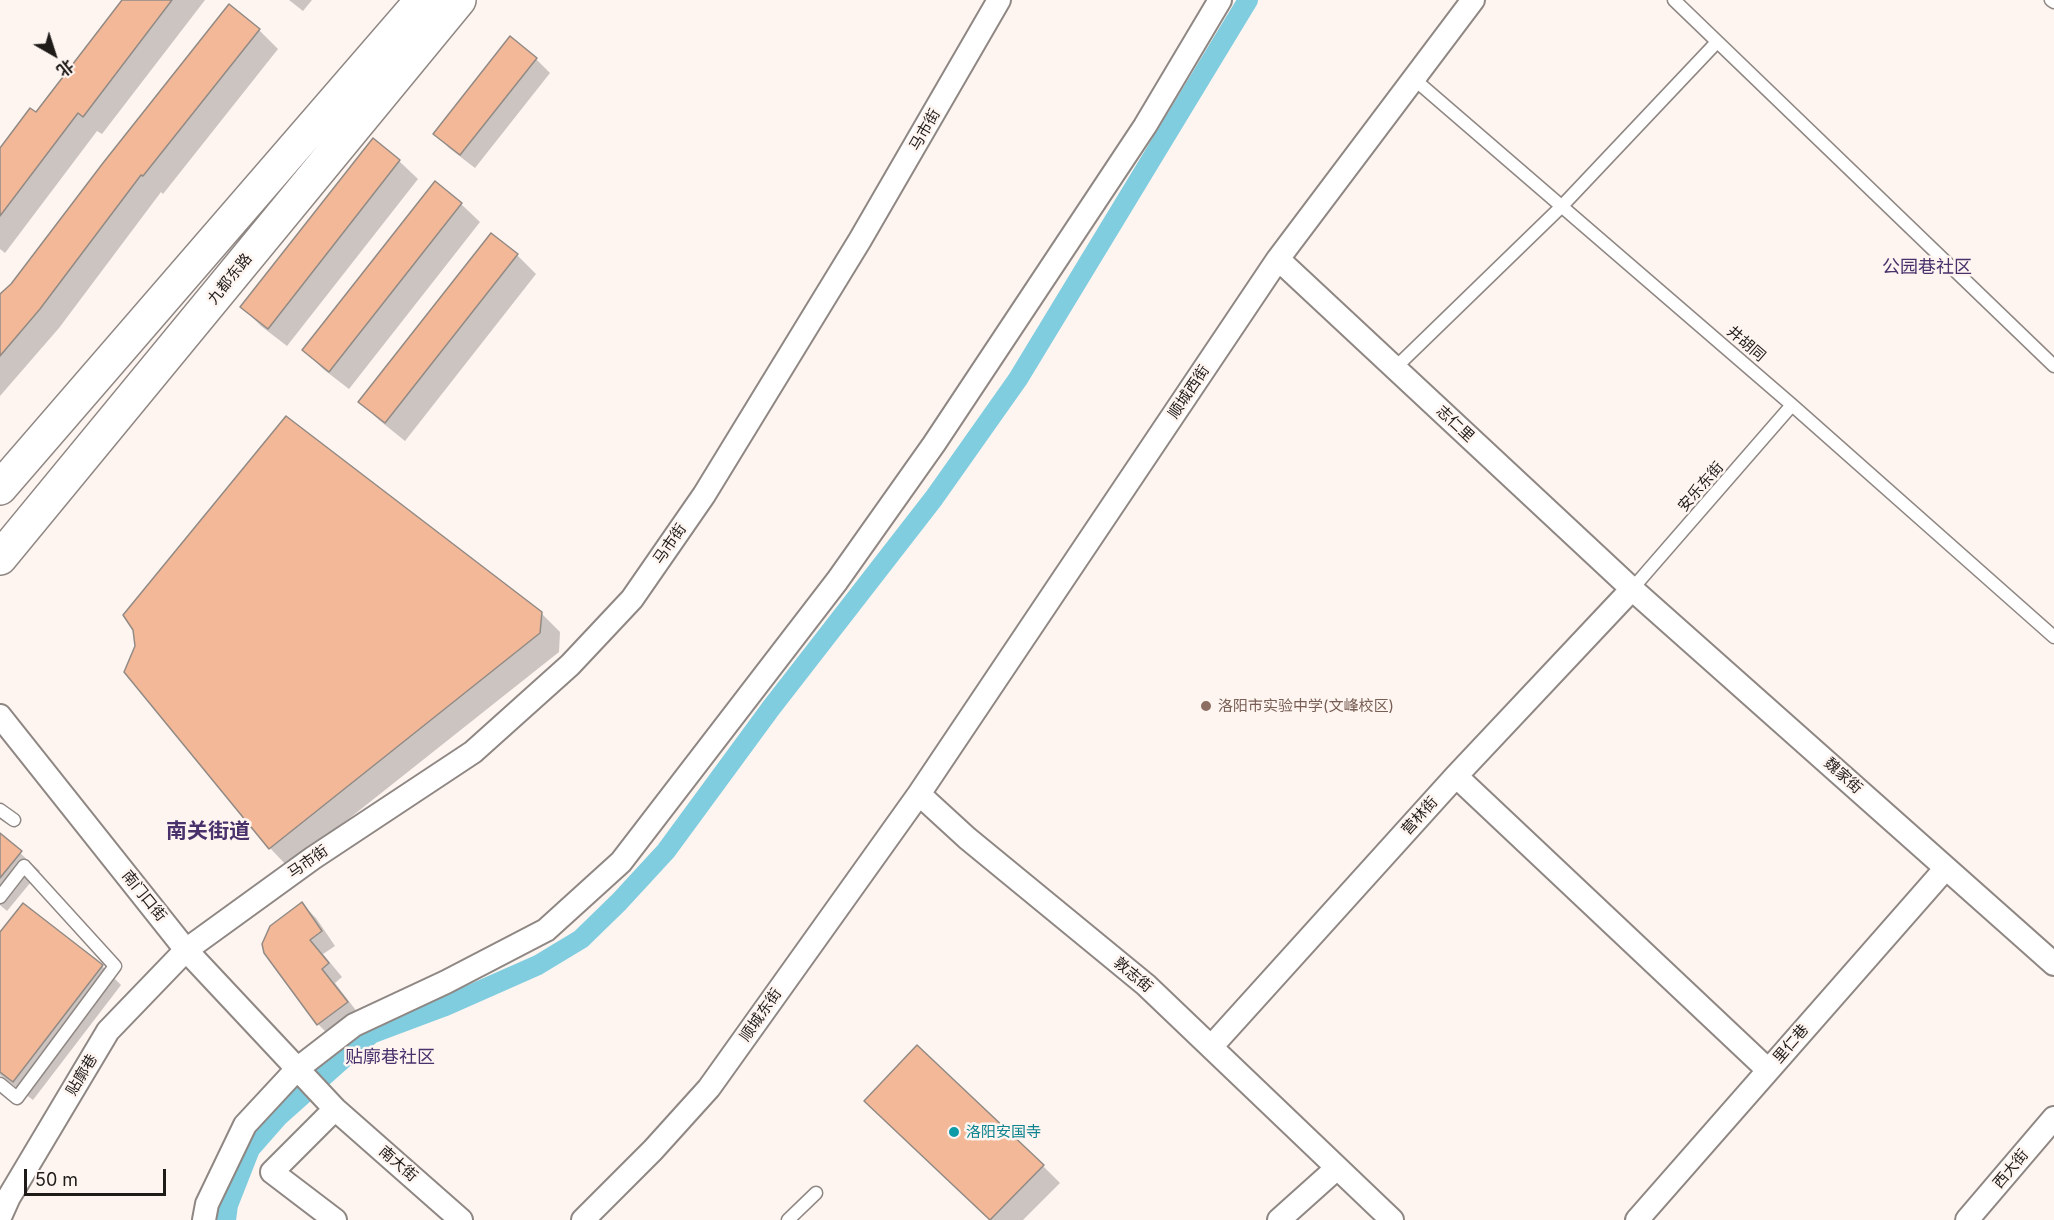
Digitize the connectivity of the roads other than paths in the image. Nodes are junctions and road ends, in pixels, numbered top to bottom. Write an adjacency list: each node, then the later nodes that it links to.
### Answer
1 (422, 0): 14 (highway)
2 (459, 0): 15 (highway, 九都东路)
3 (999, 0): 25 (street, 马市街)
4 (1220, 0): 28 (street)
5 (1473, 0): 8 (street, 顺城西街)
6 (1674, 0): 7 (lane)
7 (1718, 42): 9 (lane); 11 (lane)
8 (1414, 79): 9 (lane, 井胡同); 10 (street, 顺城西街)
9 (1562, 206): 12 (lane); 13 (lane, 井胡同)
10 (1278, 259): 12 (street, 志仁里); 20 (street, 顺城西街)
11 (2054, 366)
12 (1395, 368): 16 (street, 志仁里)
13 (1792, 405): 16 (lane, 安乐东街); 17 (lane, 井胡同)
14 (0, 488)
15 (0, 558)
16 (1632, 589): 19 (street, 营林街); 23 (street, 魏家街)
17 (2054, 637)
18 (0, 716): 25 (street, 南门口街)
19 (1456, 776): 27 (street, 营林街); 29 (street)
20 (919, 794): 27 (street, 敦志街); 39 (street, 顺城东街)
21 (0, 810): 22 (lane)
22 (14, 820)
23 (1946, 868): 26 (street, 魏家街); 29 (street, 里仁巷)
24 (0, 897): 30 (lane)
25 (186, 950): 28 (street, 南门口街); 35 (street, 贴廓巷)
26 (2054, 964)
27 (1211, 1047): 33 (street, 敦志街)
28 (297, 1069): 31 (street, 南大街); 36 (street)
29 (1768, 1070): 43 (street, 里仁巷)
30 (0, 1084)
31 (335, 1109): 37 (street); 38 (street, 南大街)
32 (2054, 1118): 44 (street, 西大街)
33 (1337, 1168): 41 (street); 42 (street, 敦志街)
34 (816, 1193): 40 (lane)
35 (0, 1217)
36 (204, 1220)
37 (335, 1220)
38 (460, 1220)
39 (583, 1220)
40 (788, 1220)
41 (1279, 1220)
42 (1392, 1220)
43 (1636, 1220)
44 (1967, 1220)

